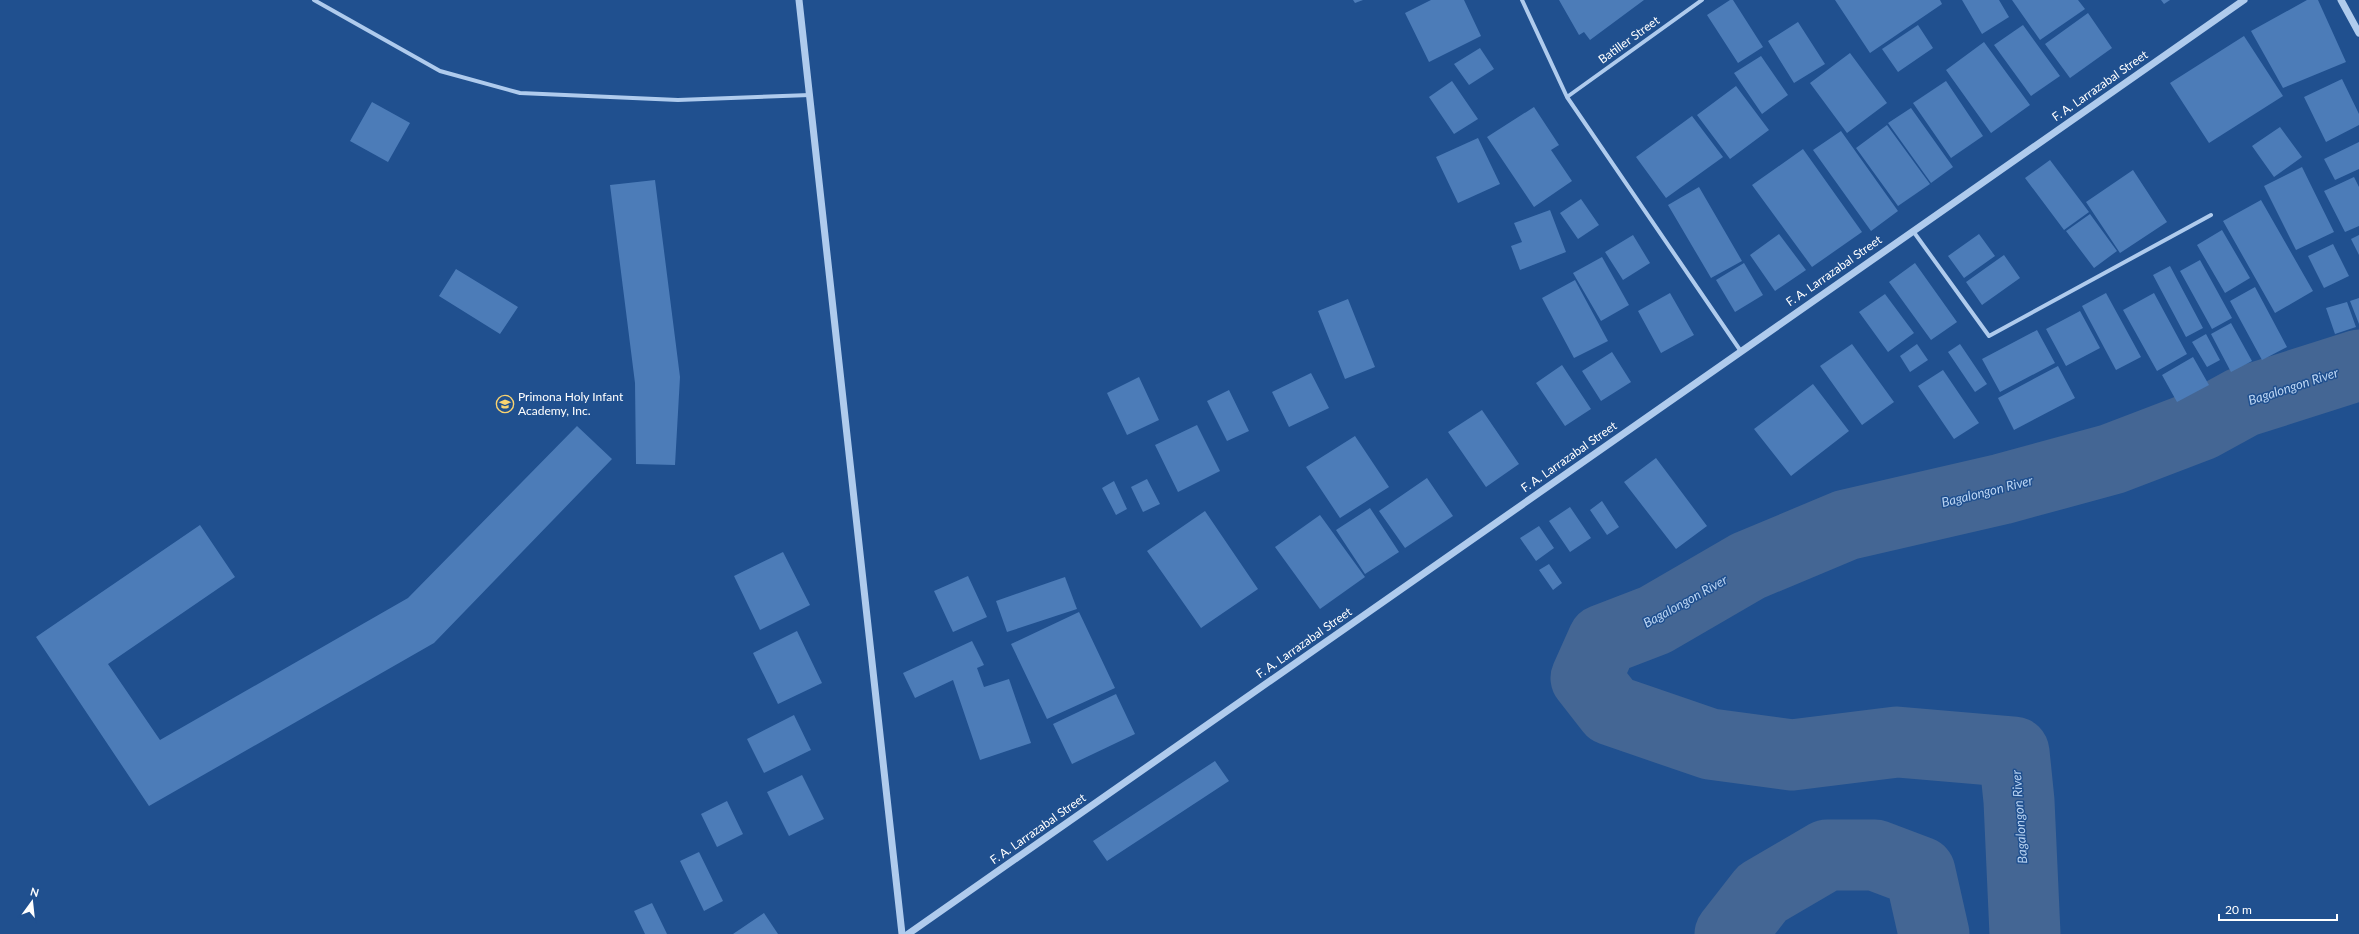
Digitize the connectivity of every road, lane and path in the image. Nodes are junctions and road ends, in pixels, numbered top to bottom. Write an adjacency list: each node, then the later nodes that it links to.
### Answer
1 (314, 0): 8 (street)
2 (799, 0): 8 (street)
3 (1522, 0): 9 (street)
4 (1702, 0): 9 (street, Batiller Street)
5 (2244, 0): 11 (street, F. A. Larrazabal Street)
6 (2341, 0): 7 (street)
7 (2359, 33)
8 (810, 95): 13 (street)
9 (1567, 97): 12 (street)
10 (2211, 215): 11 (street)
11 (1912, 230): 12 (street, F. A. Larrazabal Street)
12 (1740, 350): 14 (street, F. A. Larrazabal Street)
13 (902, 934)
14 (908, 934)

